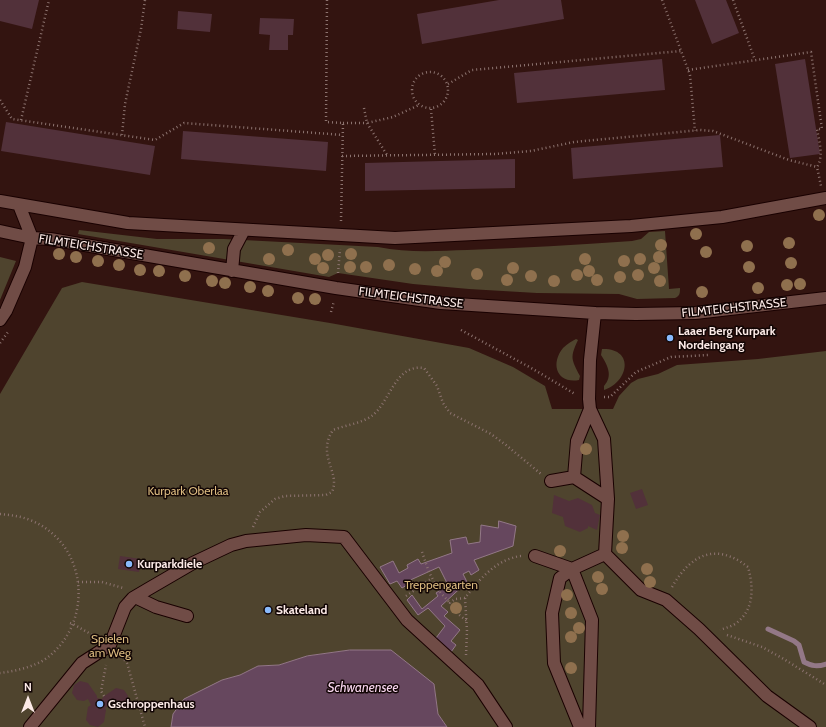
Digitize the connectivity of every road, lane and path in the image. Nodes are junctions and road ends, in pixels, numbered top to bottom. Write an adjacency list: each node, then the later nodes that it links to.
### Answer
1 (49, 0): 14 (path)
2 (145, 0): 18 (path)
3 (327, 0): 15 (path)
4 (662, 0): 6 (path)
5 (733, 0): 7 (path)
6 (681, 51): 8 (path); 9 (path)
7 (755, 60): 8 (path); 23 (path)
8 (688, 70): 17 (path)
9 (448, 84): 11 (path); 13 (path)
10 (0, 100): 14 (path)
11 (419, 105): 13 (path); 16 (path)
12 (364, 108): 16 (path)
13 (431, 109): 21 (path)
14 (21, 120): 18 (path)
15 (343, 123): 16 (path); 19 (path)
16 (367, 123): 20 (path)
17 (695, 131): 21 (path); 23 (path)
18 (122, 135): 19 (path)
19 (343, 135): 22 (path)
20 (387, 155): 21 (path); 22 (path)
21 (435, 155)
22 (342, 156): 28 (path)
23 (817, 167): 24 (path)
24 (820, 181)
25 (826, 198): 29 (street)
26 (0, 201): 27 (street)
27 (19, 205): 29 (street); 31 (street)
28 (341, 226)
29 (244, 230): 33 (street)
30 (0, 231): 31 (street, FILMTEICHSTRASSE)
31 (32, 238): 33 (street, FILMTEICHSTRASSE); 39 (street)
32 (340, 245): 34 (path)
33 (232, 270): 38 (street, FILMTEICHSTRASSE)
34 (338, 273)
35 (826, 298): 38 (street, FILMTEICHSTRASSE)
36 (334, 300): 37 (path)
37 (331, 312)
38 (595, 313): 40 (street)
39 (0, 320)
40 (590, 409): 41 (street); 43 (street)
41 (574, 477): 42 (street); 43 (street)
42 (551, 481): 45 (path)
43 (608, 499): 47 (street)
44 (0, 514): 52 (path)
45 (246, 541): 54 (street); 70 (street)
46 (422, 552): 51 (path)
47 (605, 554): 50 (street); 56 (street)
48 (518, 556): 55 (path)
49 (535, 556): 50 (street)
50 (572, 569): 71 (street); 72 (street)
51 (432, 578): 53 (path); 57 (path)
52 (78, 582): 54 (path); 60 (path)
53 (410, 593)
54 (135, 597): 58 (street); 61 (street)
55 (465, 598): 57 (path); 59 (path)
56 (666, 600): 64 (path); 73 (street)
57 (450, 603): 59 (path)
58 (187, 616)
59 (467, 621): 62 (path)
60 (72, 623): 61 (path); 63 (path)
61 (110, 644): 65 (path); 68 (street); 69 (path)
62 (467, 649)
63 (0, 673)
64 (826, 686)
65 (104, 696)
66 (109, 704): 67 (path)
67 (112, 711)
68 (30, 727)
69 (145, 727)
70 (506, 727)
71 (580, 727)
72 (589, 727)
73 (810, 727)

